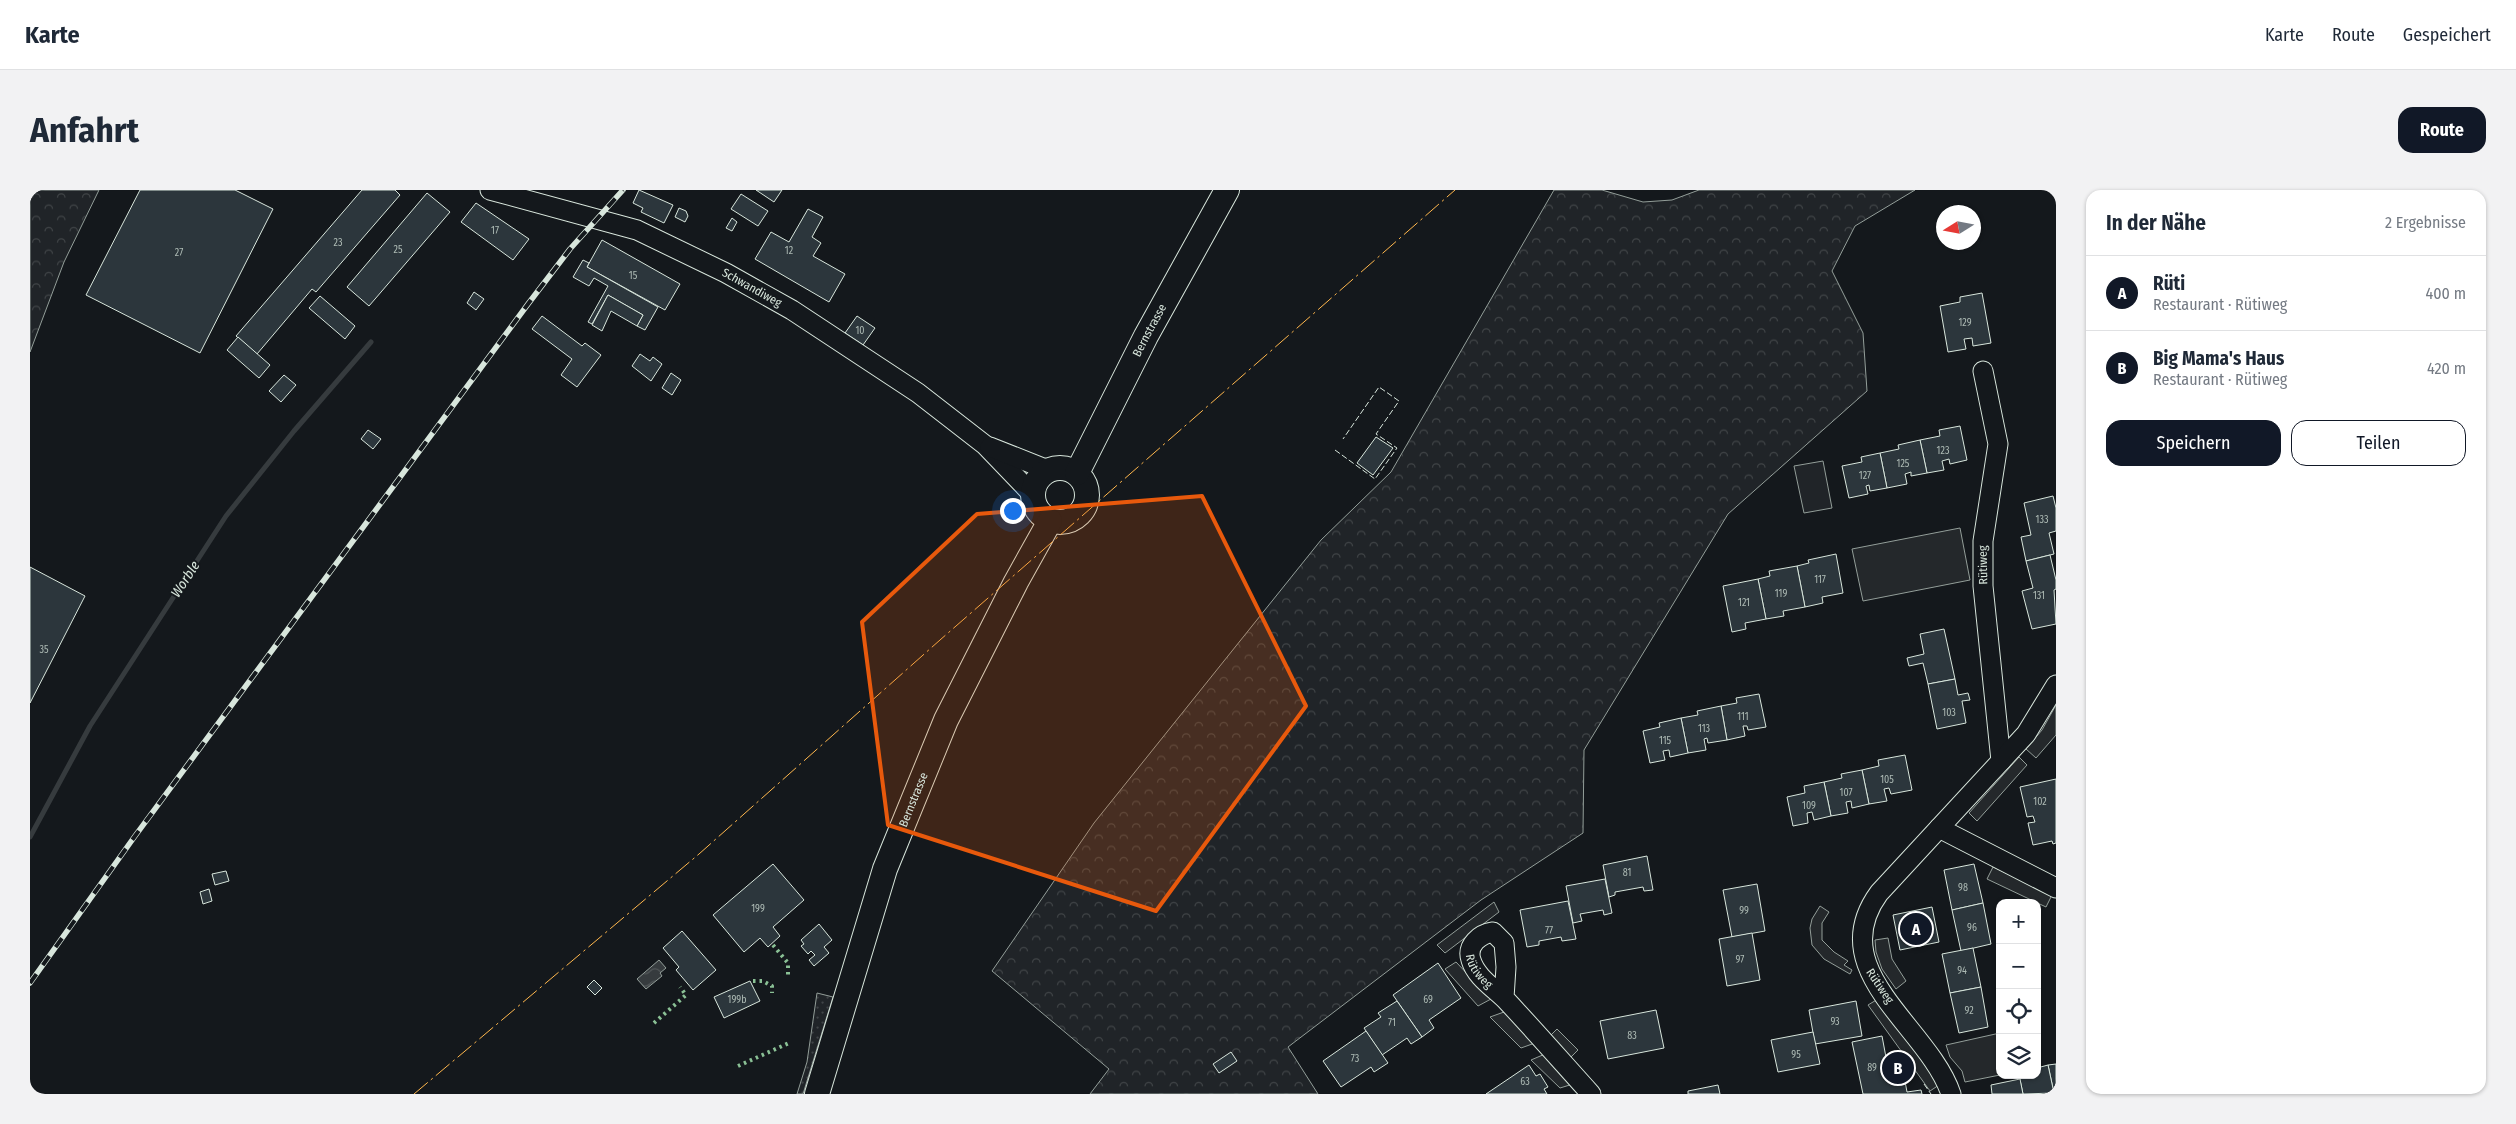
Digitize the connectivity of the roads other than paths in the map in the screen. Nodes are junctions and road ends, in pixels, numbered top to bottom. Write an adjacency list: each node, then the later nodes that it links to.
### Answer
1 (490, 190): 4 (street, Schwandiweg)
2 (1227, 190): 6 (main road, Bernstrasse)
3 (1983, 371): 10 (street, Rütiweg)
4 (984, 445): 5 (street, Schwandiweg); 7 (street, Schwandiweg)
5 (1048, 470): 6 (main road); 7 (main road)
6 (1077, 473): 8 (main road)
7 (1033, 495): 8 (main road)
8 (1050, 521): 14 (main road, Bernstrasse)
9 (2056, 685): 10 (street, Rütiweg)
10 (2001, 761): 11 (street, Rütiweg)
11 (1939, 828): 12 (street); 16 (street, Rütiweg)
12 (2056, 888)
13 (1504, 998): 15 (street, Rütiweg)
14 (816, 1094)
15 (1591, 1094)
16 (1951, 1094)

